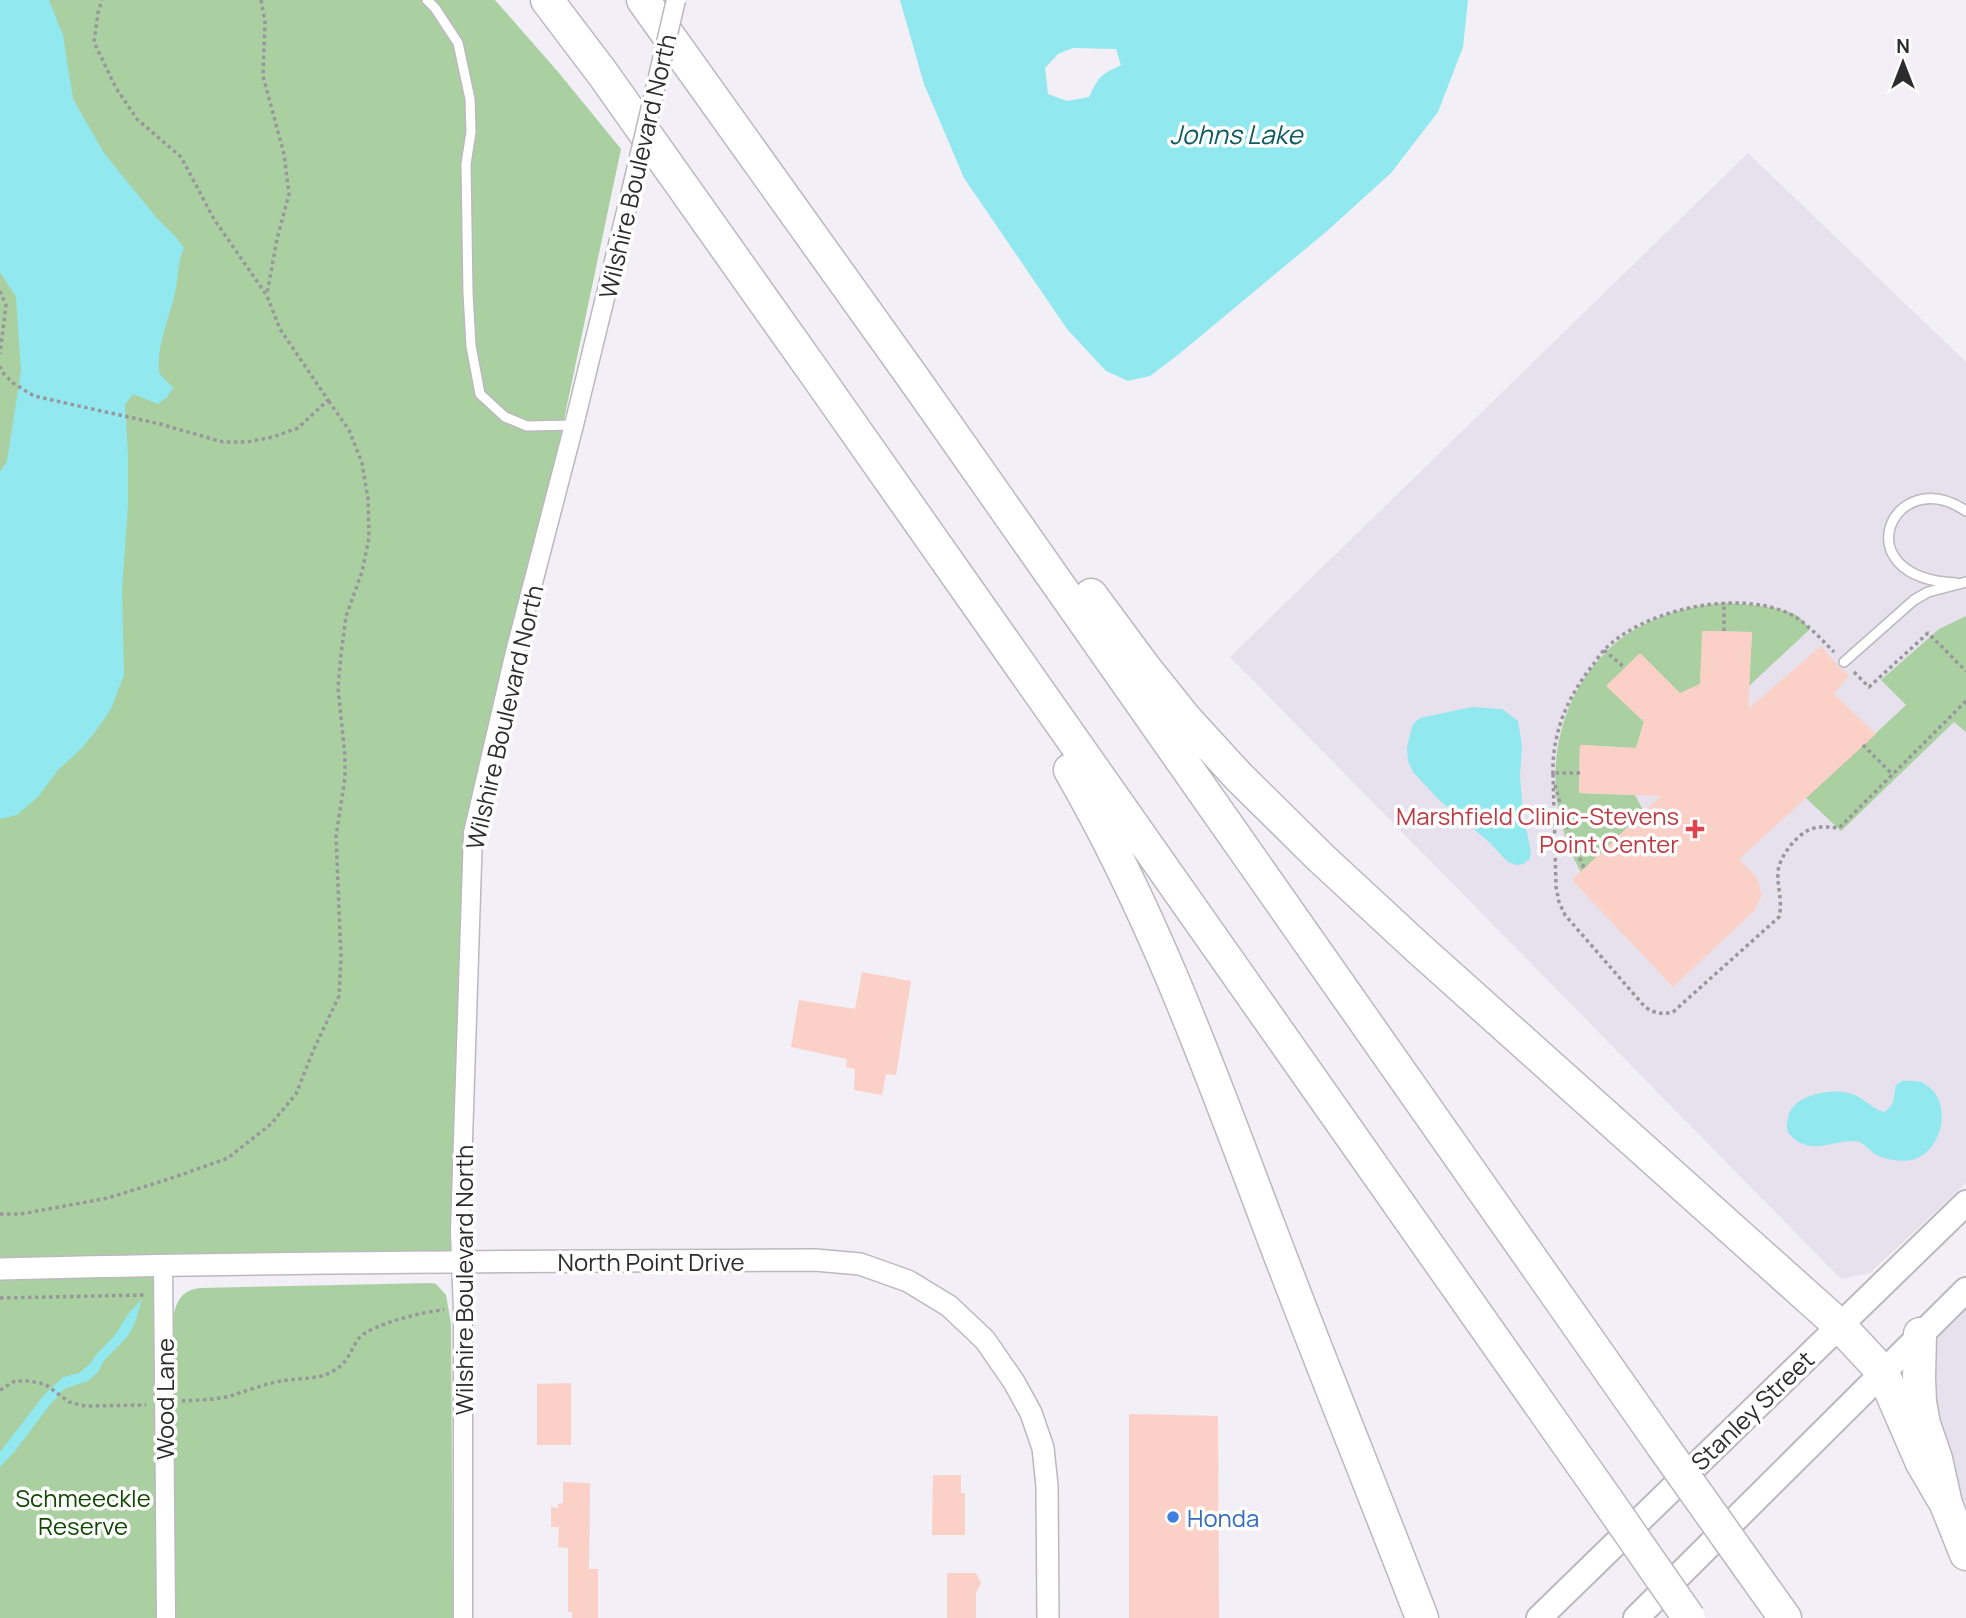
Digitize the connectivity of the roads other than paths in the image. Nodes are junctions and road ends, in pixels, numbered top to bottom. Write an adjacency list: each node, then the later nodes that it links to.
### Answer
1 (427, 0): 6 (lane)
2 (547, 0): 10 (highway)
3 (643, 0): 5 (highway)
4 (676, 0): 6 (street, Wilshire Boulevard North, bridge)
5 (919, 386): 16 (highway); 28 (highway, bridge)
6 (574, 425): 12 (street, Wilshire Boulevard North)
7 (1966, 511): 8 (lane)
8 (1961, 582): 9 (lane)
9 (1844, 662)
10 (1059, 722): 21 (highway); 27 (highway, bridge)
11 (1966, 1203): 16 (main road, Stanley Street)
12 (461, 1261): 13 (street, North Point Drive); 23 (street, Wilshire Boulevard North); 24 (street, North Point Drive)
13 (163, 1265): 14 (street, North Point Drive); 22 (street, Wood Lane)
14 (0, 1269)
15 (1966, 1290): 17 (main road)
16 (1839, 1325): 18 (highway); 25 (main road, Stanley Street)
17 (1920, 1334): 18 (main road); 19 (highway)
18 (1882, 1371): 19 (highway); 26 (main road)
19 (1946, 1504): 20 (highway)
20 (1966, 1555)
21 (1417, 1610)
22 (166, 1618)
23 (463, 1618)
24 (1048, 1618)
25 (1539, 1618)
26 (1636, 1618)
27 (1689, 1618)
28 (1785, 1618)

